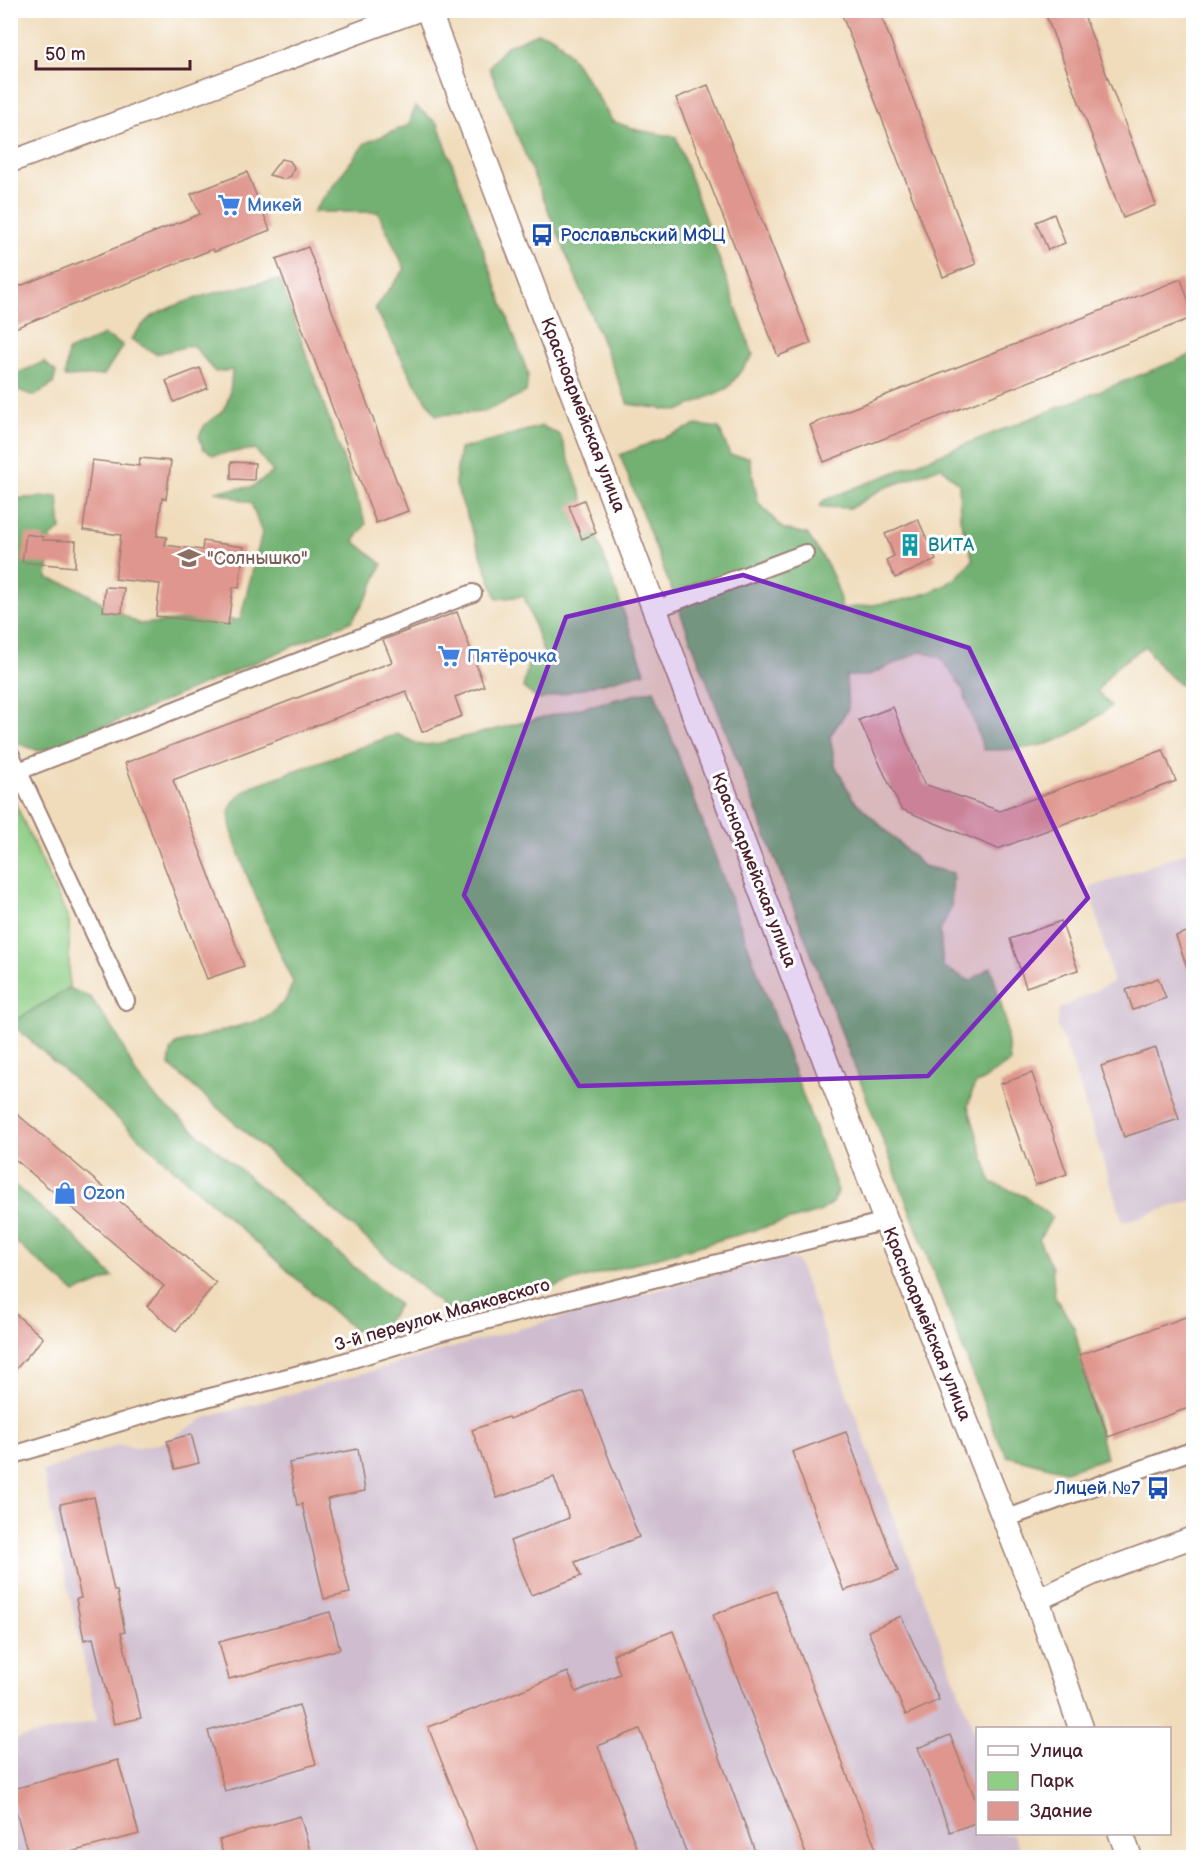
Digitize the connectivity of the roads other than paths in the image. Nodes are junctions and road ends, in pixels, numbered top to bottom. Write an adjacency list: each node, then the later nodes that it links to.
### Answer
1 (420, 10): 3 (street)
2 (428, 10): 6 (main road, Красноармейская улица)
3 (10, 162)
4 (805, 553): 6 (street)
5 (473, 593): 8 (street)
6 (656, 609): 10 (main road, Красноармейская улица)
7 (10, 753): 8 (street)
8 (19, 771): 9 (street)
9 (126, 1001)
10 (886, 1221): 12 (street, 3-й переулок Маяковского); 13 (main road, Красноармейская улица)
11 (1194, 1450): 13 (street)
12 (10, 1456)
13 (1005, 1519): 15 (main road, Красноармейская улица)
14 (1194, 1537): 15 (street)
15 (1037, 1600): 16 (main road, Красноармейская улица)
16 (1082, 1727)
17 (1122, 1835): 18 (main road)
18 (1130, 1857)

